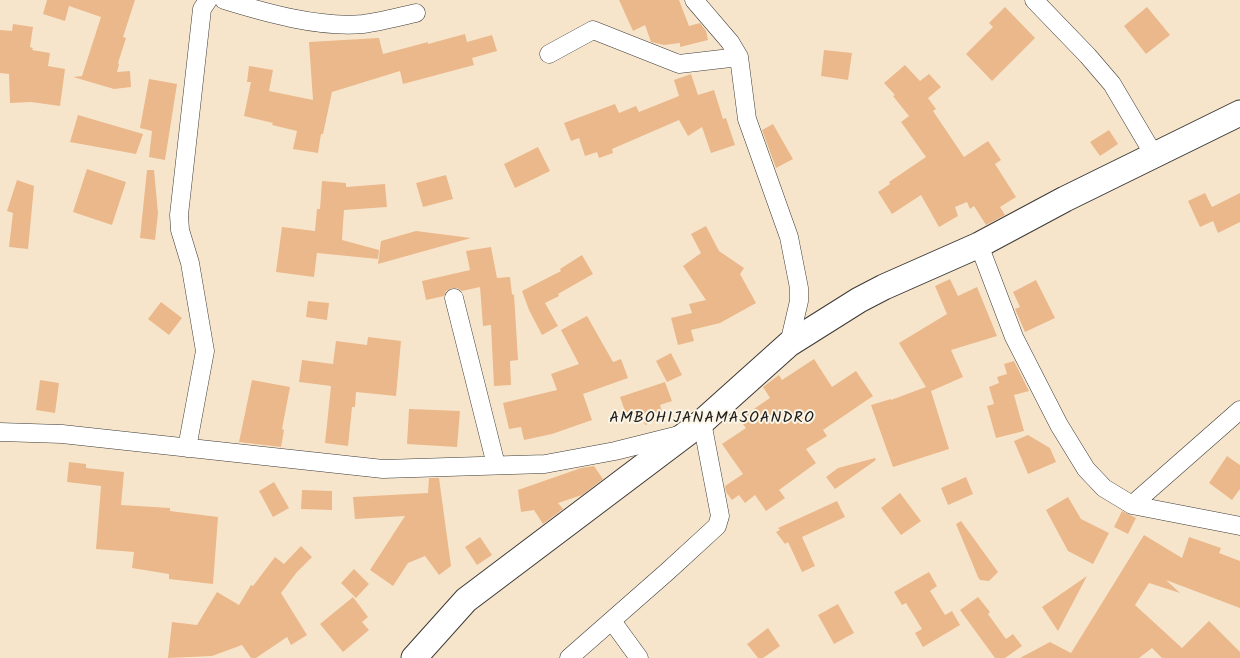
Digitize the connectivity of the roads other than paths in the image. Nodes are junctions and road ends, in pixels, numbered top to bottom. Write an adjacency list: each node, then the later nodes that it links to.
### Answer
1 (208, 0): 16 (street)
2 (224, 0): 5 (street)
3 (694, 0): 7 (street)
4 (1034, 0): 9 (street)
5 (416, 13)
6 (549, 54): 7 (street)
7 (738, 57): 12 (street)
8 (1240, 113): 9 (street)
9 (1154, 155): 10 (street)
10 (979, 245): 12 (street); 18 (street)
11 (454, 298): 17 (street)
12 (789, 344): 14 (street)
13 (1240, 410): 18 (street)
14 (694, 428): 17 (street); 20 (street); 21 (street)
15 (0, 432): 16 (street)
16 (187, 448): 17 (street)
17 (496, 465)
18 (1132, 505): 19 (street)
19 (1240, 526)
20 (612, 621): 22 (street); 23 (street)
21 (414, 658)
22 (569, 658)
23 (639, 658)

